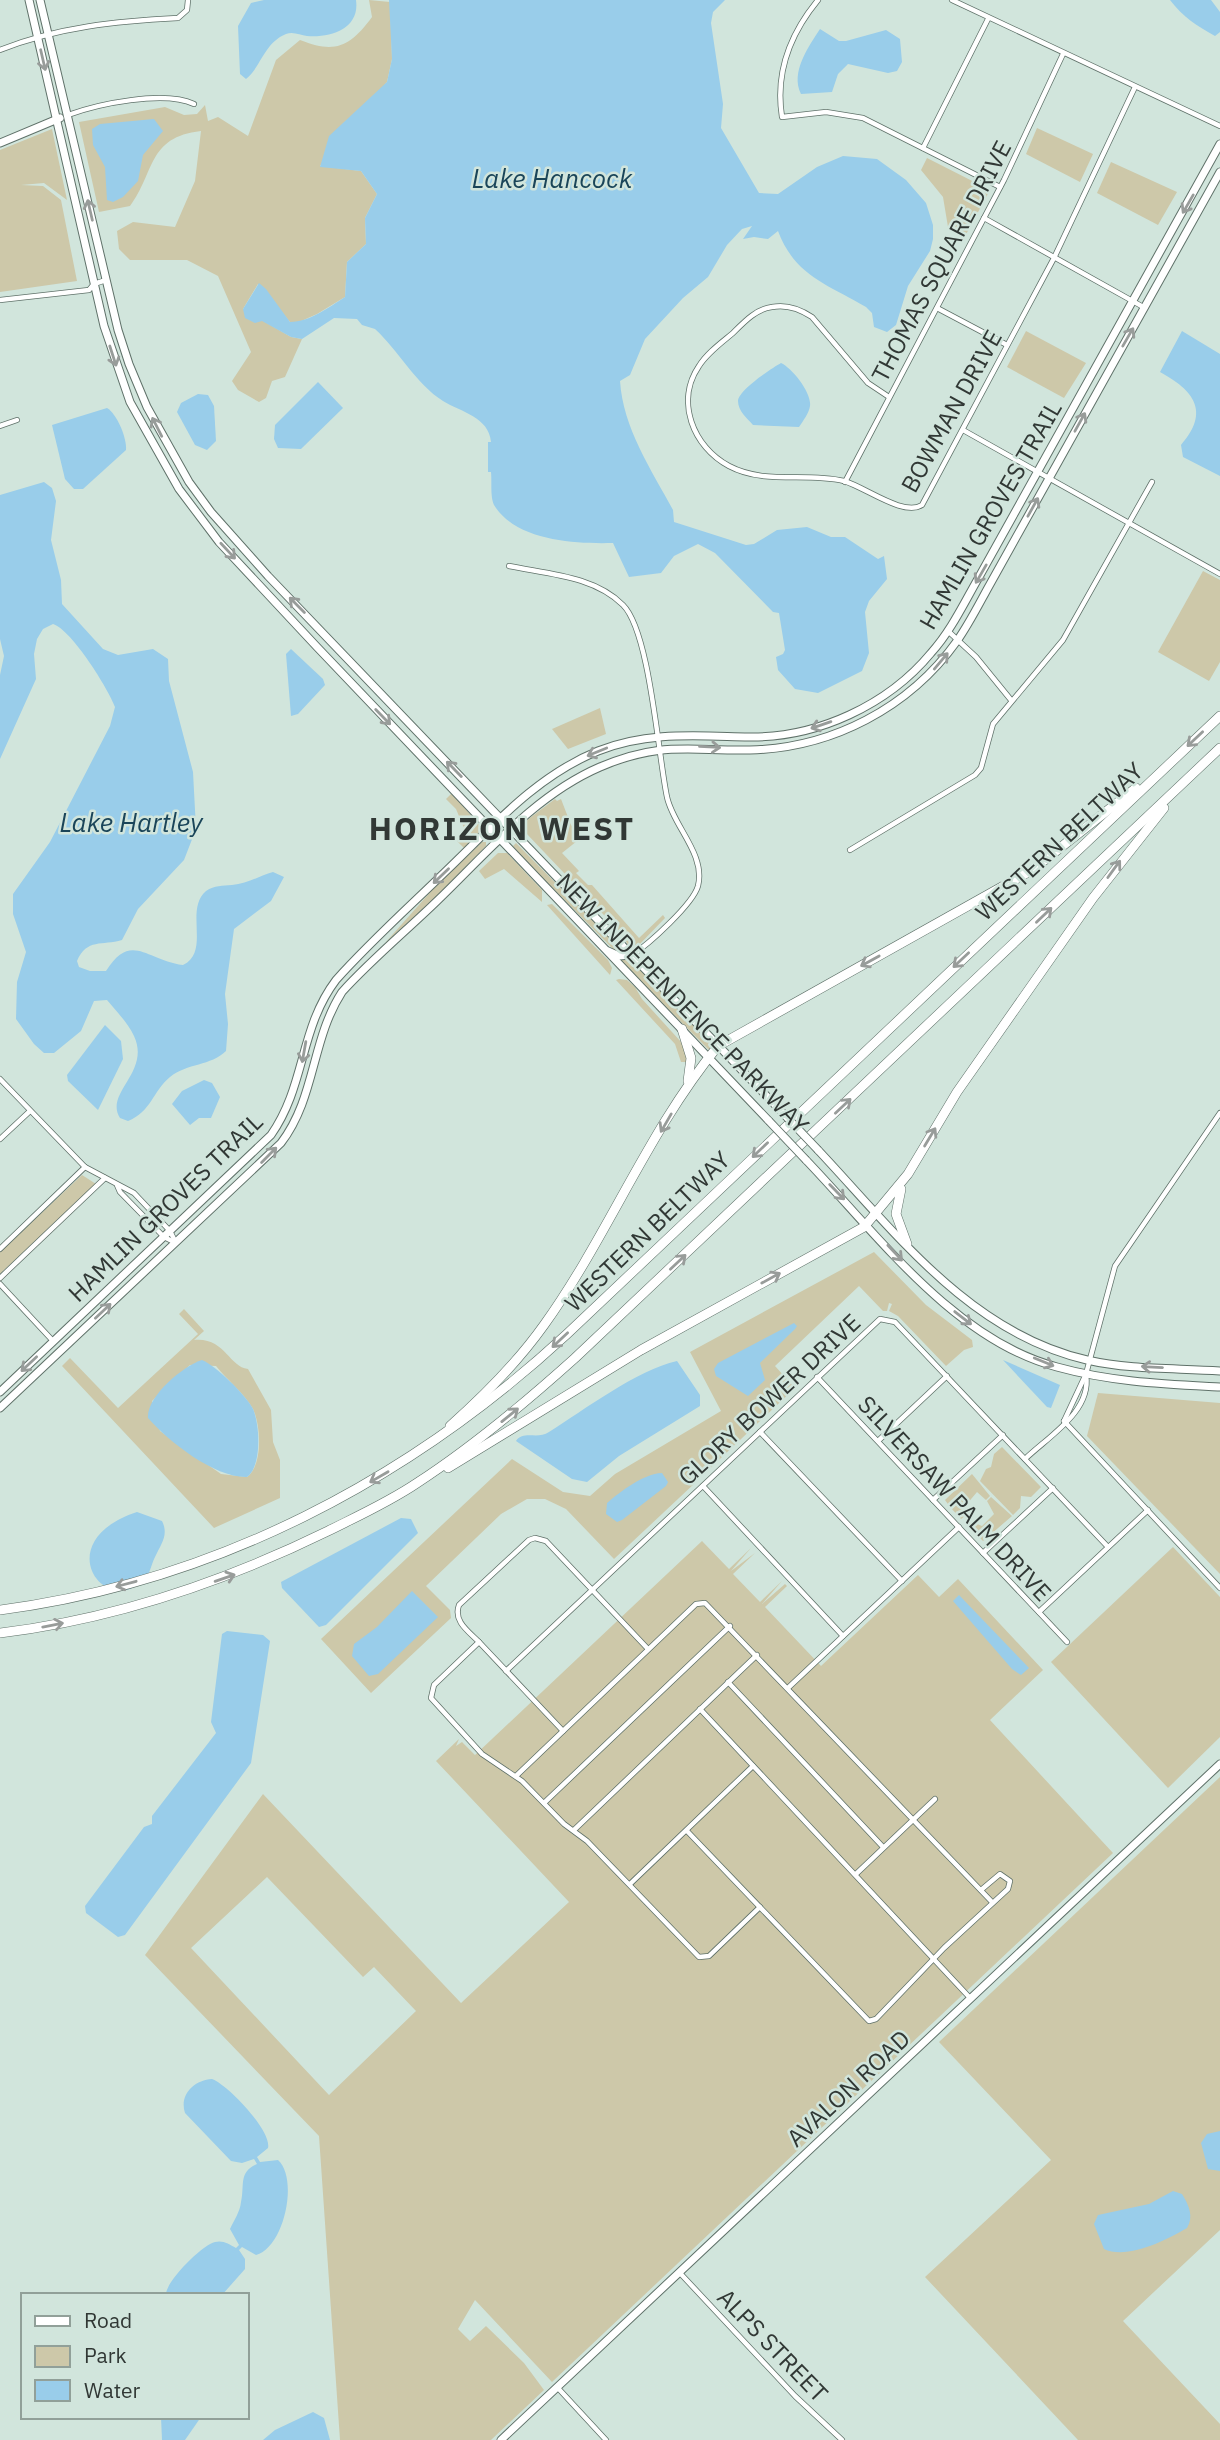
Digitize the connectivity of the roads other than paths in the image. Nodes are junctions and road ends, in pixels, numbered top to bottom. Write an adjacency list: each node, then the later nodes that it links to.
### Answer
1 (29, 0): 8 (main road, NEW INDEPENDENCE PARKWAY)
2 (40, 0): 7 (main road, NEW INDEPENDENCE PARKWAY)
3 (188, 0): 7 (street)
4 (818, 0): 18 (street)
5 (953, 0): 6 (street)
6 (988, 19): 10 (street); 18 (street)
7 (48, 35): 8 (street); 13 (main road, NEW INDEPENDENCE PARKWAY)
8 (37, 37): 9 (street); 14 (main road, NEW INDEPENDENCE PARKWAY, one-way to 14)
9 (0, 50)
10 (1063, 54): 11 (street); 20 (street, THOMAS SQUARE DRIVE)
11 (1135, 86): 15 (street); 22 (street, BOWMAN DRIVE)
12 (194, 104): 13 (street)
13 (67, 115): 14 (main road); 23 (main road, NEW INDEPENDENCE PARKWAY, one-way to 13)
14 (56, 119): 16 (main road); 24 (main road, NEW INDEPENDENCE PARKWAY)
15 (1220, 125)
16 (0, 143)
17 (1220, 144): 26 (main road, HAMLIN GROVES TRAIL, one-way to 26)
18 (923, 148): 20 (street)
19 (1220, 172): 28 (main road, HAMLIN GROVES TRAIL)
20 (1000, 187): 21 (street, THOMAS SQUARE DRIVE)
21 (984, 218): 22 (street); 27 (street, THOMAS SQUARE DRIVE)
22 (1054, 258): 26 (street); 29 (street, BOWMAN DRIVE)
23 (106, 280): 24 (street); 50 (main road, NEW INDEPENDENCE PARKWAY, one-way to 23)
24 (94, 284): 25 (street); 51 (main road, NEW INDEPENDENCE PARKWAY, one-way to 51)
25 (0, 300)
26 (1134, 302): 28 (street); 34 (main road, HAMLIN GROVES TRAIL)
27 (937, 308): 29 (street); 30 (street, THOMAS SQUARE DRIVE)
28 (1144, 308): 35 (main road, HAMLIN GROVES TRAIL, one-way to 28)
29 (1007, 345): 33 (street, BOWMAN DRIVE)
30 (889, 397): 36 (street, THOMAS SQUARE DRIVE); 36 (street, BOWMAN DRIVE)
31 (17, 420): 32 (street)
32 (0, 426)
33 (963, 430): 34 (street); 36 (street, BOWMAN DRIVE)
34 (1038, 472): 35 (street); 41 (main road, HAMLIN GROVES TRAIL, one-way to 41)
35 (1049, 478): 38 (street); 42 (main road, HAMLIN GROVES TRAIL, one-way to 35)
36 (845, 482)
37 (1152, 482): 38 (street)
38 (1128, 523): 40 (street); 43 (street)
39 (509, 566): 45 (street)
40 (1220, 574)
41 (948, 631): 42 (street); 45 (main road, HAMLIN GROVES TRAIL, one-way to 45)
42 (958, 639): 43 (street); 47 (main road, HAMLIN GROVES TRAIL, one-way to 42)
43 (1011, 700): 54 (street)
44 (1220, 716): 49 (highway, WESTERN BELTWAY, one-way to 49)
45 (656, 736): 47 (street); 50 (main road, HAMLIN GROVES TRAIL, one-way to 50)
46 (1220, 748): 48 (highway, WESTERN BELTWAY)
47 (658, 749): 52 (main road, HAMLIN GROVES TRAIL); 57 (street)
48 (1210, 758): 68 (highway, one-way to 48); 94 (highway, WESTERN BELTWAY, one-way to 48)
49 (1171, 761): 60 (highway, one-way to 60); 92 (highway, WESTERN BELTWAY, one-way to 92)
50 (501, 818): 51 (main road, HAMLIN GROVES TRAIL); 52 (main road, NEW INDEPENDENCE PARKWAY)
51 (490, 829): 53 (main road, NEW INDEPENDENCE PARKWAY); 56 (main road, HAMLIN GROVES TRAIL, one-way to 56)
52 (512, 830): 53 (main road, HAMLIN GROVES TRAIL); 57 (main road, NEW INDEPENDENCE PARKWAY)
53 (501, 840): 55 (main road, NEW INDEPENDENCE PARKWAY); 58 (main road, HAMLIN GROVES TRAIL)
54 (850, 850)
55 (604, 949): 57 (main road); 59 (main road, NEW INDEPENDENCE PARKWAY)
56 (365, 951): 58 (street); 73 (main road, HAMLIN GROVES TRAIL, one-way to 73)
57 (631, 955): 60 (main road, NEW INDEPENDENCE PARKWAY)
58 (374, 960): 74 (main road, HAMLIN GROVES TRAIL, one-way to 58)
59 (682, 1029): 61 (main road, NEW INDEPENDENCE PARKWAY); 63 (highway)
60 (719, 1046): 61 (highway); 71 (main road, NEW INDEPENDENCE PARKWAY, bridge)
61 (709, 1058): 63 (highway); 72 (main road, NEW INDEPENDENCE PARKWAY, one-way to 72, bridge)
62 (0, 1079): 64 (street)
63 (685, 1089): 92 (highway, one-way to 92)
64 (30, 1111): 66 (street); 67 (street)
65 (1220, 1113): 80 (street)
66 (0, 1139)
67 (85, 1167): 69 (street); 76 (street)
68 (908, 1174): 71 (highway); 75 (highway)
69 (105, 1178): 70 (street); 77 (street)
70 (117, 1184): 73 (street); 73 (street)
71 (875, 1211): 72 (highway); 75 (main road, NEW INDEPENDENCE PARKWAY)
72 (867, 1223): 82 (main road, NEW INDEPENDENCE PARKWAY, one-way to 82); 94 (highway, one-way to 72)
73 (167, 1234): 74 (street); 79 (main road, HAMLIN GROVES TRAIL)
74 (176, 1243): 87 (main road, HAMLIN GROVES TRAIL, one-way to 74)
75 (907, 1244): 80 (main road, NEW INDEPENDENCE PARKWAY)
76 (0, 1248)
77 (0, 1278)
78 (0, 1284): 79 (street)
79 (54, 1342): 86 (main road, HAMLIN GROVES TRAIL, one-way to 86)
80 (1089, 1360): 81 (main road, NEW INDEPENDENCE PARKWAY, one-way to 80); 82 (street)
81 (1220, 1371)
82 (1086, 1374): 85 (main road, NEW INDEPENDENCE PARKWAY); 88 (street); 88 (street)
83 (947, 1376): 84 (street, GLORY BOWER DRIVE); 90 (street, GLORY BOWER DRIVE); 91 (street)
84 (817, 1377): 89 (street, GLORY BOWER DRIVE); 91 (street, SILVERSAW PALM DRIVE)
85 (1220, 1387)
86 (0, 1392)
87 (0, 1408)
88 (1064, 1422): 93 (street); 98 (street)
89 (760, 1432): 95 (street, GLORY BOWER DRIVE); 102 (street)
90 (1003, 1435): 93 (street, GLORY BOWER DRIVE); 97 (street)
91 (878, 1441): 97 (street, SILVERSAW PALM DRIVE)
92 (426, 1448): 105 (highway, WESTERN BELTWAY, one-way to 105)
93 (1025, 1459): 96 (street, GLORY BOWER DRIVE)
94 (415, 1485): 108 (highway, WESTERN BELTWAY, one-way to 94)
95 (703, 1486): 104 (street, GLORY BOWER DRIVE); 109 (street)
96 (1053, 1488): 100 (street, GLORY BOWER DRIVE); 101 (street)
97 (933, 1500): 99 (street, SILVERSAW PALM DRIVE)
98 (1148, 1510): 100 (street); 103 (street)
99 (959, 1527): 101 (street, SILVERSAW PALM DRIVE); 102 (street)
100 (1108, 1547): 106 (street)
101 (983, 1553): 106 (street, SILVERSAW PALM DRIVE)
102 (902, 1581): 109 (street)
103 (1220, 1588)
104 (592, 1590): 110 (street); 112 (street); 114 (street, GLORY BOWER DRIVE)
105 (0, 1610)
106 (1039, 1612): 111 (street, SILVERSAW PALM DRIVE)
107 (730, 1626): 112 (street); 113 (street); 123 (street)
108 (0, 1633)
109 (844, 1636): 116 (street)
110 (479, 1642): 114 (street); 121 (street)
111 (1067, 1642)
112 (648, 1649): 118 (street)
113 (757, 1655): 115 (street); 116 (street)
114 (506, 1671): 118 (street)
115 (728, 1682): 117 (street); 127 (street)
116 (789, 1687): 124 (street)
117 (700, 1709): 120 (street); 125 (street)
118 (563, 1731): 121 (street)
119 (1220, 1764): 134 (main road, AVALON ROAD)
120 (752, 1766): 126 (street); 128 (street)
121 (516, 1776): 123 (street)
122 (935, 1799): 124 (street)
123 (544, 1804): 125 (street)
124 (912, 1820): 127 (street); 130 (street)
125 (573, 1830): 129 (street)
126 (687, 1831): 129 (street); 132 (street)
127 (883, 1847): 128 (street)
128 (856, 1874): 133 (street)
129 (630, 1884): 132 (street)
130 (981, 1890): 131 (street); 131 (street)
131 (992, 1902): 133 (street)
132 (760, 1907): 133 (street)
133 (936, 1959): 134 (street)
134 (971, 1999): 135 (main road, AVALON ROAD)
135 (679, 2272): 136 (main road, AVALON ROAD); 139 (street, ALPS STREET)
136 (557, 2387): 137 (main road, AVALON ROAD); 138 (street)
137 (501, 2440)
138 (607, 2440)
139 (842, 2440)

